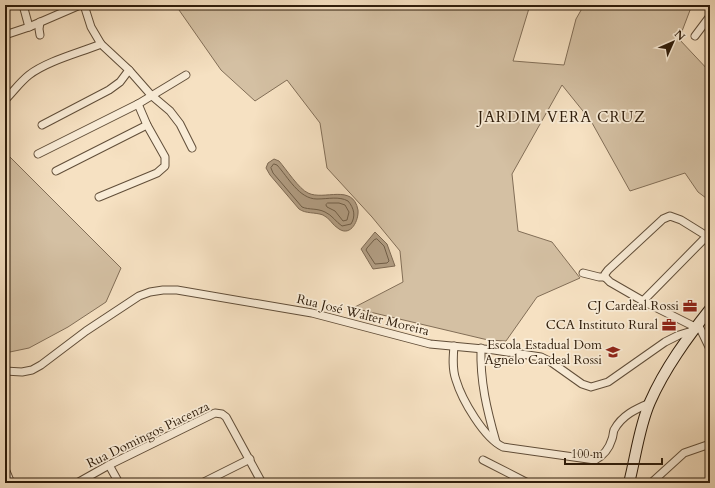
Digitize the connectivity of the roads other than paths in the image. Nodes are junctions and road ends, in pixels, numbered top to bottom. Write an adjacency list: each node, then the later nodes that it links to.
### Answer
1 (23, 5): 6 (street)
2 (80, 5): 5 (street)
3 (84, 5): 10 (street)
4 (710, 16): 9 (street)
5 (40, 22): 6 (street); 8 (street)
6 (29, 27): 7 (street)
7 (5, 35)
8 (40, 35)
9 (694, 36)
10 (101, 44): 11 (street); 14 (street)
11 (129, 70): 13 (street); 16 (street)
12 (186, 75): 13 (street)
13 (151, 95): 15 (street); 18 (street)
14 (5, 100)
15 (138, 104): 17 (street); 19 (street)
16 (42, 125)
17 (147, 125): 20 (street); 21 (street)
18 (192, 148)
19 (38, 154)
20 (56, 171)
21 (99, 197)
22 (709, 237): 24 (street); 25 (street)
23 (583, 273): 24 (street)
24 (605, 277): 25 (street)
25 (643, 301): 27 (street)
26 (710, 309): 27 (street)
27 (695, 327): 29 (street, Rua José Walter Moreira); 30 (street); 32 (street)
28 (454, 346): 29 (street, Rua José Walter Moreira); 31 (street, Rua José Walter Moreira); 33 (street)
29 (481, 348): 33 (street)
30 (710, 349)
31 (5, 371)
32 (650, 402): 33 (street); 45 (street)
33 (496, 443)
34 (710, 444): 46 (street)
35 (250, 459): 37 (street, Rua Domingos Piacenza); 42 (street); 43 (street, Rua Domingos Piacenza)
36 (483, 460): 44 (street)
37 (110, 465): 40 (street, Rua Domingos Piacenza); 41 (street)
38 (5, 470): 39 (street)
39 (11, 483)
40 (77, 483)
41 (119, 483)
42 (202, 483)
43 (262, 483)
44 (528, 483)
45 (629, 483)
46 (651, 483)

